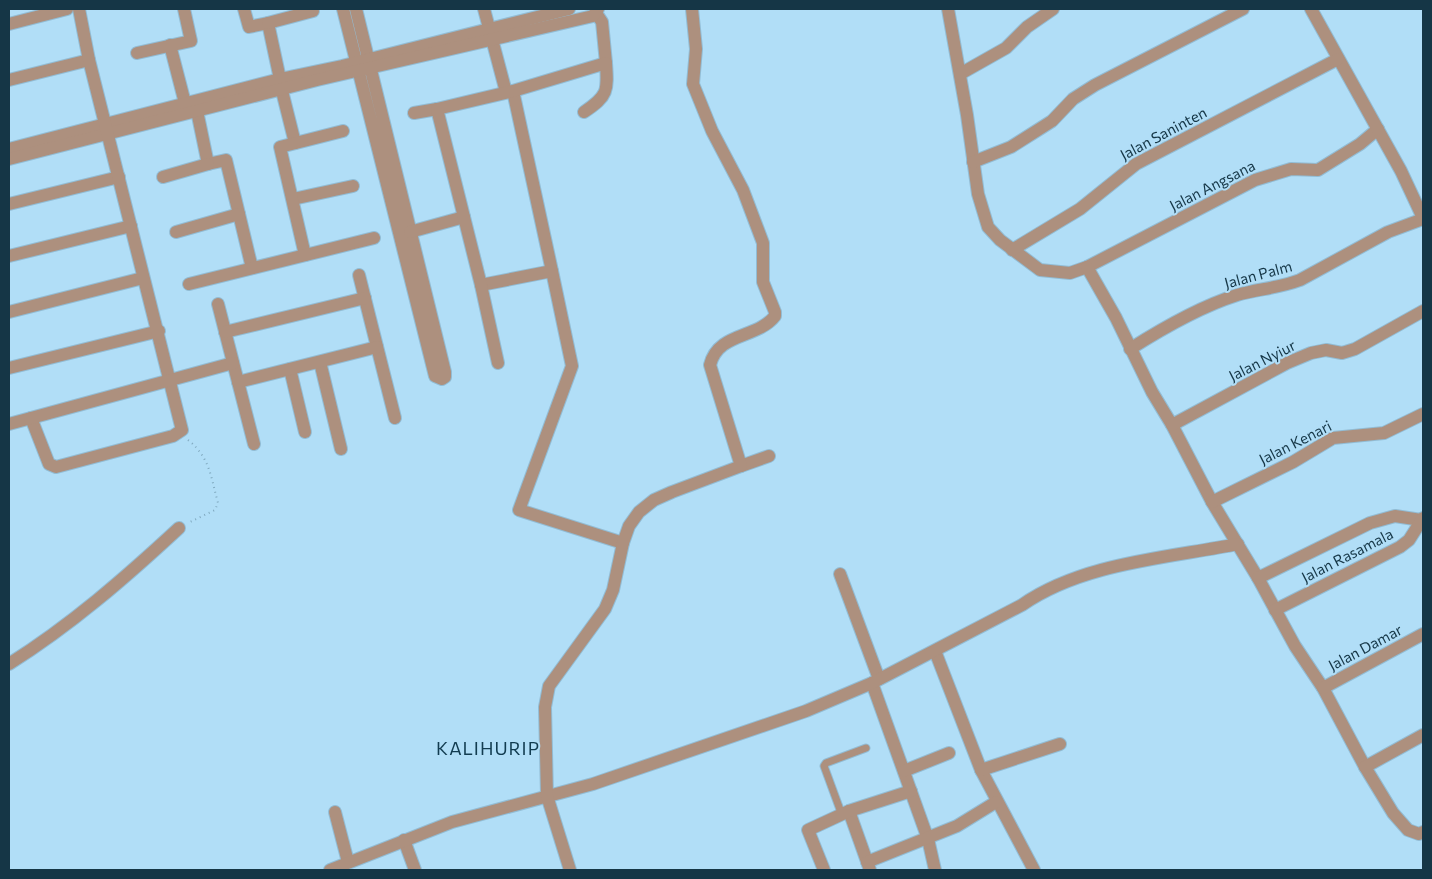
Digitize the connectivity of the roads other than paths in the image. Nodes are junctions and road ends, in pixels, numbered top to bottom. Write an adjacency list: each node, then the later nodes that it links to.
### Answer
1 (67, 9): 17 (street)
2 (79, 9): 22 (street)
3 (184, 9): 19 (street)
4 (244, 9): 16 (street)
5 (342, 9): 24 (street)
6 (356, 9): 24 (street)
7 (484, 9): 18 (street)
8 (568, 9): 18 (street)
9 (692, 9): 89 (street)
10 (948, 9): 25 (street, Jalan Angsana)
11 (1054, 9): 25 (street)
12 (1243, 9): 41 (street)
13 (1311, 9): 21 (street)
14 (313, 11): 16 (street)
15 (597, 11): 18 (street); 23 (street)
16 (268, 23): 27 (street)
17 (9, 24)
18 (490, 34): 24 (street); 28 (street)
19 (170, 45): 20 (street); 29 (street)
20 (137, 53)
21 (1338, 59): 35 (street); 55 (street, Jalan Saninten)
22 (90, 60): 26 (street); 34 (street)
23 (606, 63): 28 (street); 32 (street)
24 (363, 66): 27 (street); 39 (street)
25 (960, 74): 41 (street, Jalan Angsana)
26 (9, 80)
27 (281, 85): 29 (street); 31 (street); 37 (street)
28 (510, 91): 30 (street); 60 (street)
29 (184, 104): 34 (street)
30 (437, 109): 33 (street); 49 (street)
31 (197, 111): 34 (street); 42 (street)
32 (584, 112)
33 (414, 113)
34 (107, 129): 38 (street); 40 (street); 43 (street)
35 (1378, 129): 50 (street); 58 (street, Jalan Angsana)
36 (343, 131): 37 (street)
37 (295, 143): 46 (street)
38 (9, 149)
39 (387, 157): 53 (street); 53 (street)
40 (9, 159)
41 (973, 162): 55 (street, Jalan Angsana)
42 (208, 164): 44 (street); 48 (street)
43 (119, 177): 47 (street); 51 (street)
44 (163, 177)
45 (354, 186): 46 (street)
46 (292, 199): 56 (street)
47 (9, 204)
48 (239, 214): 52 (street); 59 (street)
49 (464, 217): 53 (street); 64 (street)
50 (1423, 218): 72 (street, Jalan Palm)
51 (131, 226): 57 (street); 62 (street)
52 (176, 232)
53 (410, 232)
54 (374, 238): 56 (street)
55 (1012, 250): 58 (street, Jalan Angsana)
56 (306, 255): 59 (street)
57 (9, 256)
58 (1087, 267): 72 (street)
59 (252, 268): 63 (street)
60 (552, 271): 64 (street); 93 (street)
61 (359, 275): 65 (street)
62 (143, 278): 68 (street); 69 (street)
63 (189, 284)
64 (481, 285): 75 (street)
65 (365, 298): 70 (street); 71 (street)
66 (218, 304): 70 (street)
67 (1423, 311): 84 (street, Jalan Nyiur)
68 (9, 312)
69 (158, 331): 76 (street); 78 (street)
70 (225, 332): 74 (street)
71 (378, 347): 73 (street); 82 (street)
72 (1130, 349): 84 (street)
73 (320, 362): 77 (street); 87 (street)
74 (233, 363): 78 (street); 79 (street)
75 (498, 363)
76 (9, 368)
77 (290, 369): 79 (street); 85 (street)
78 (170, 381): 81 (street); 81 (street)
79 (238, 382): 86 (street)
80 (1423, 414): 90 (street, Jalan Kenari)
81 (31, 418): 83 (street)
82 (396, 418)
83 (9, 424)
84 (1172, 425): 90 (street)
85 (305, 432)
86 (254, 444)
87 (341, 449)
88 (768, 456): 89 (street)
89 (742, 466): 93 (street)
90 (1212, 502): 94 (street)
91 (1422, 519): 96 (street); 97 (street, Jalan Rasamala)
92 (179, 528): 100 (street)
93 (623, 543): 111 (street)
94 (1238, 544): 96 (street); 99 (street)
95 (840, 574): 101 (street)
96 (1258, 578): 97 (street)
97 (1275, 610): 102 (street)
98 (1423, 634): 102 (street, Jalan Damar)
99 (934, 651): 101 (street); 108 (street)
100 (9, 664)
101 (876, 681): 109 (street); 111 (street)
102 (1323, 688): 107 (street)
103 (1423, 735): 107 (street)
104 (1060, 744): 108 (street)
105 (866, 748): 114 (lane)
106 (948, 753): 109 (street)
107 (1366, 767): 115 (street)
108 (980, 770): 112 (street)
109 (904, 771): 110 (street)
110 (911, 791): 114 (street); 116 (street)
111 (547, 796): 117 (street); 122 (street)
112 (996, 802): 116 (street); 125 (street)
113 (336, 812): 118 (street)
114 (846, 813): 119 (street); 123 (street)
115 (1421, 833)
116 (928, 838): 119 (street); 124 (street)
117 (404, 840): 118 (street); 121 (street)
118 (348, 862): 120 (street)
119 (868, 866)
120 (330, 870)
121 (415, 870)
122 (570, 870)
123 (824, 870)
124 (935, 870)
125 (1034, 870)

